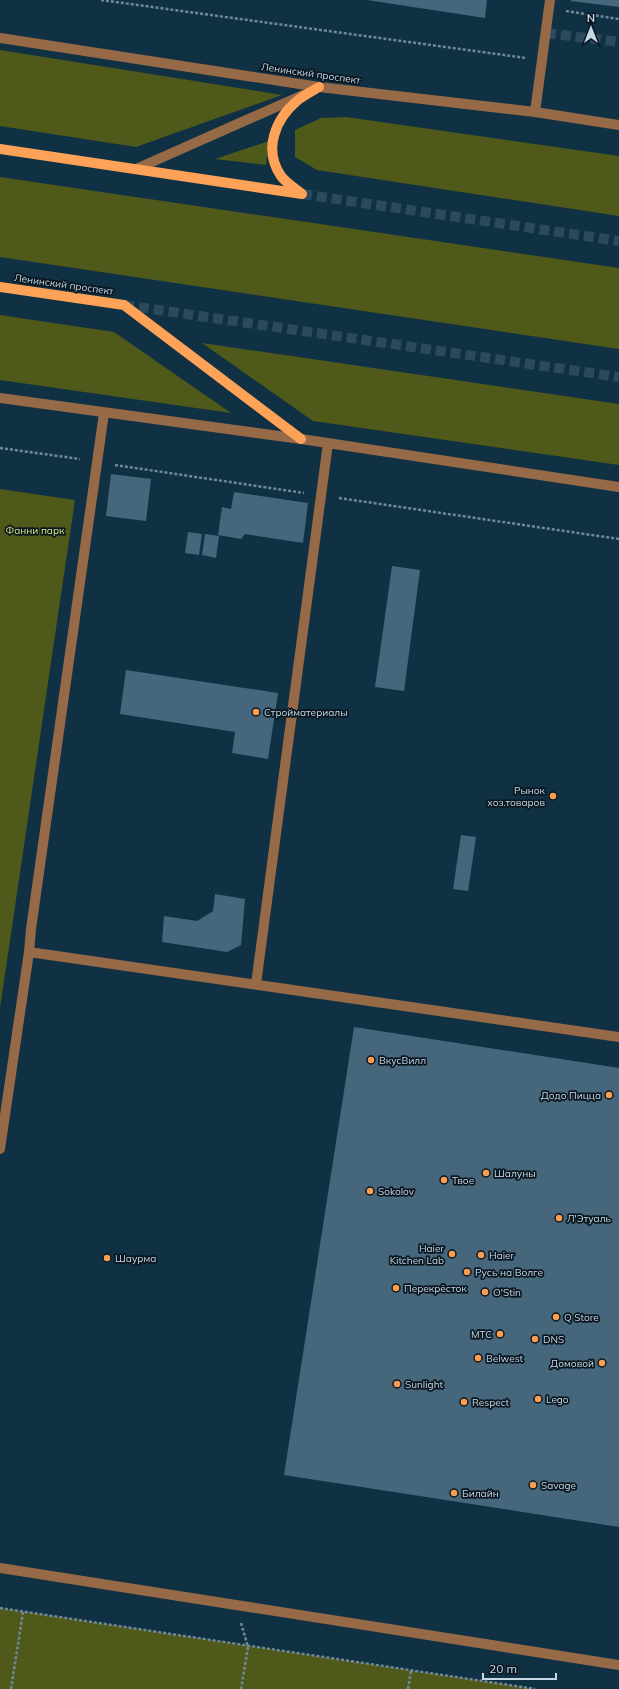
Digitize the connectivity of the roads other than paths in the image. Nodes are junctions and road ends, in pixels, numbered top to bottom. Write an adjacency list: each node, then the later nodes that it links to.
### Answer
1 (549, 4): 4 (street)
2 (0, 38): 3 (street, Ленинский проспект)
3 (319, 87): 4 (street, Ленинский проспект); 7 (street); 7 (main road)
4 (535, 112): 5 (street, Ленинский проспект)
5 (619, 125)
6 (0, 149): 7 (main road)
7 (136, 169)
8 (0, 288): 11 (main road, Ленинский проспект)
9 (0, 398): 10 (street)
10 (104, 413): 11 (street); 14 (street)
11 (301, 439): 12 (street)
12 (328, 443): 13 (street); 15 (street)
13 (619, 487)
14 (29, 952): 15 (street); 17 (street)
15 (256, 984): 16 (street)
16 (619, 1037)
17 (0, 1149)
18 (0, 1568): 19 (street)
19 (619, 1665)

